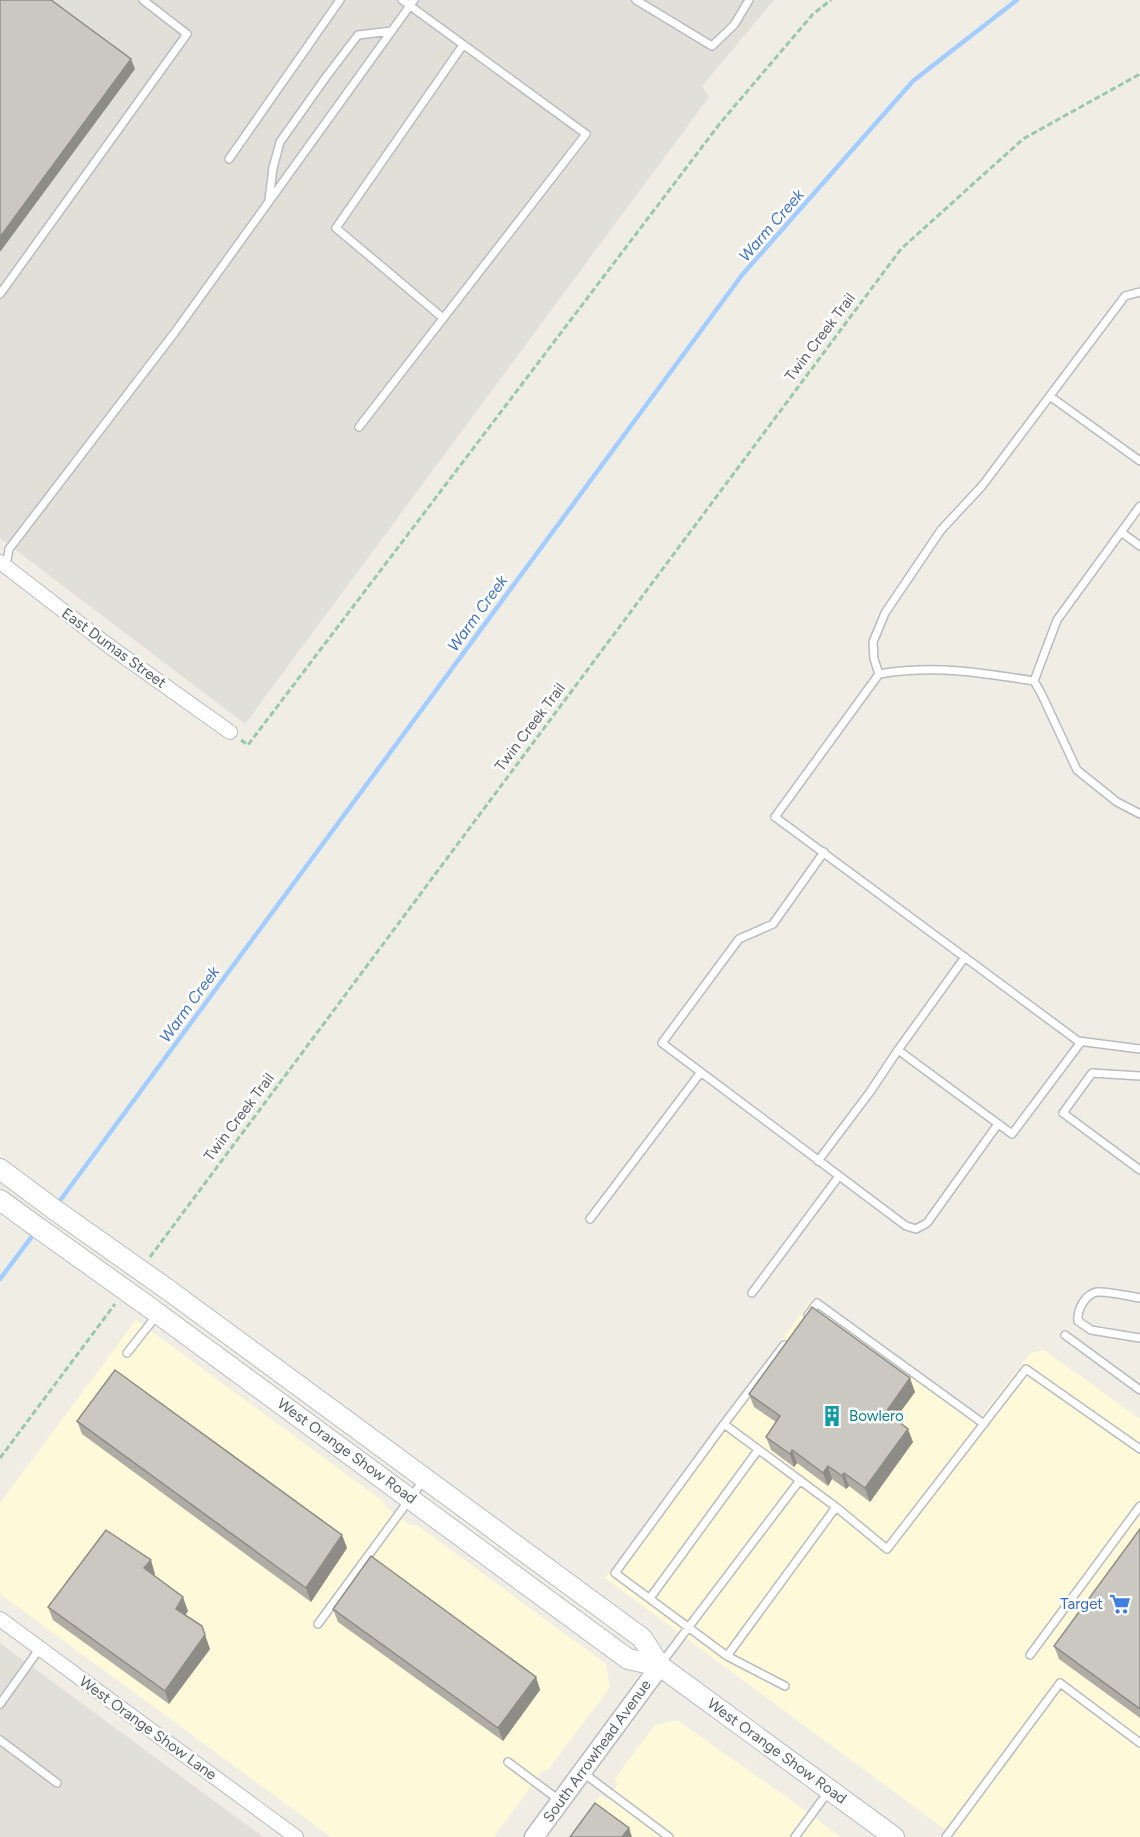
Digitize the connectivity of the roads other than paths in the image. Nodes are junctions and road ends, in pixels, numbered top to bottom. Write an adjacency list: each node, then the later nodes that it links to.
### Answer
1 (143, 0): 12 (lane)
2 (340, 0): 9 (lane)
3 (402, 0): 6 (lane)
4 (636, 0): 5 (lane)
5 (749, 0)
6 (412, 3): 7 (lane); 8 (lane)
7 (392, 31): 10 (lane); 10 (lane)
8 (463, 45): 13 (lane); 13 (lane)
9 (230, 159)
10 (269, 201): 20 (lane)
11 (1140, 292): 14 (lane)
12 (0, 294)
13 (443, 318): 15 (lane)
14 (1051, 397): 16 (lane); 22 (lane)
15 (359, 427)
16 (1140, 461)
17 (1140, 506): 18 (lane)
18 (1121, 532): 19 (lane); 23 (lane)
19 (1140, 546)
20 (3, 564): 21 (street); 24 (street, East Dumas Street)
21 (0, 580)
22 (879, 674): 23 (lane); 26 (lane)
23 (1034, 681): 25 (lane)
24 (230, 732)
25 (1140, 814)
26 (824, 852): 27 (lane); 31 (lane)
27 (965, 957): 28 (lane); 30 (lane)
28 (1081, 1042): 29 (lane); 33 (lane)
29 (1140, 1049)
30 (898, 1050): 33 (lane); 34 (lane)
31 (701, 1072): 34 (lane); 39 (lane)
32 (1140, 1076): 36 (lane)
33 (999, 1124): 37 (lane)
34 (818, 1161): 37 (lane)
35 (0, 1169): 53 (main road, West Orange Show Road, bridge)
36 (1140, 1170)
37 (839, 1176): 40 (lane)
38 (0, 1200): 42 (main road, West Orange Show Road, bridge)
39 (590, 1219)
40 (752, 1293)
41 (1140, 1298): 45 (lane)
42 (154, 1310): 47 (lane); 55 (main road, West Orange Show Road)
43 (802, 1322): 50 (lane)
44 (1065, 1335): 48 (lane)
45 (1140, 1338)
46 (788, 1340): 49 (lane)
47 (127, 1353)
48 (1140, 1390)
49 (724, 1424): 52 (lane); 58 (lane)
50 (984, 1424): 51 (lane); 57 (lane)
51 (1140, 1449)
52 (758, 1450): 54 (lane); 58 (lane)
53 (425, 1478): 55 (lane); 65 (main road, West Orange Show Road)
54 (800, 1480): 57 (lane); 61 (lane)
55 (411, 1498): 60 (lane); 65 (main road, West Orange Show Road)
56 (1140, 1506): 63 (lane)
57 (836, 1508): 64 (lane)
58 (650, 1598): 61 (lane)
59 (0, 1619): 62 (street, West Orange Show Lane)
60 (318, 1624)
61 (688, 1628): 64 (lane); 65 (lane)
62 (40, 1648): 67 (lane); 76 (street, West Orange Show Lane)
63 (1030, 1655)
64 (727, 1656): 66 (lane)
65 (660, 1666): 71 (street, South Arrowhead Avenue); 73 (main road, West Orange Show Road)
66 (785, 1686)
67 (0, 1704)
68 (0, 1740): 72 (lane)
69 (1140, 1743): 80 (lane)
70 (508, 1762): 74 (lane)
71 (582, 1772): 74 (street, South Arrowhead Avenue); 78 (lane)
72 (57, 1783)
73 (830, 1790): 75 (main road, West Orange Show Road); 79 (lane)
74 (560, 1801): 77 (street, South Arrowhead Avenue)
75 (884, 1832)
76 (296, 1837)
77 (534, 1837)
78 (669, 1837)
79 (795, 1837)
80 (946, 1837)

